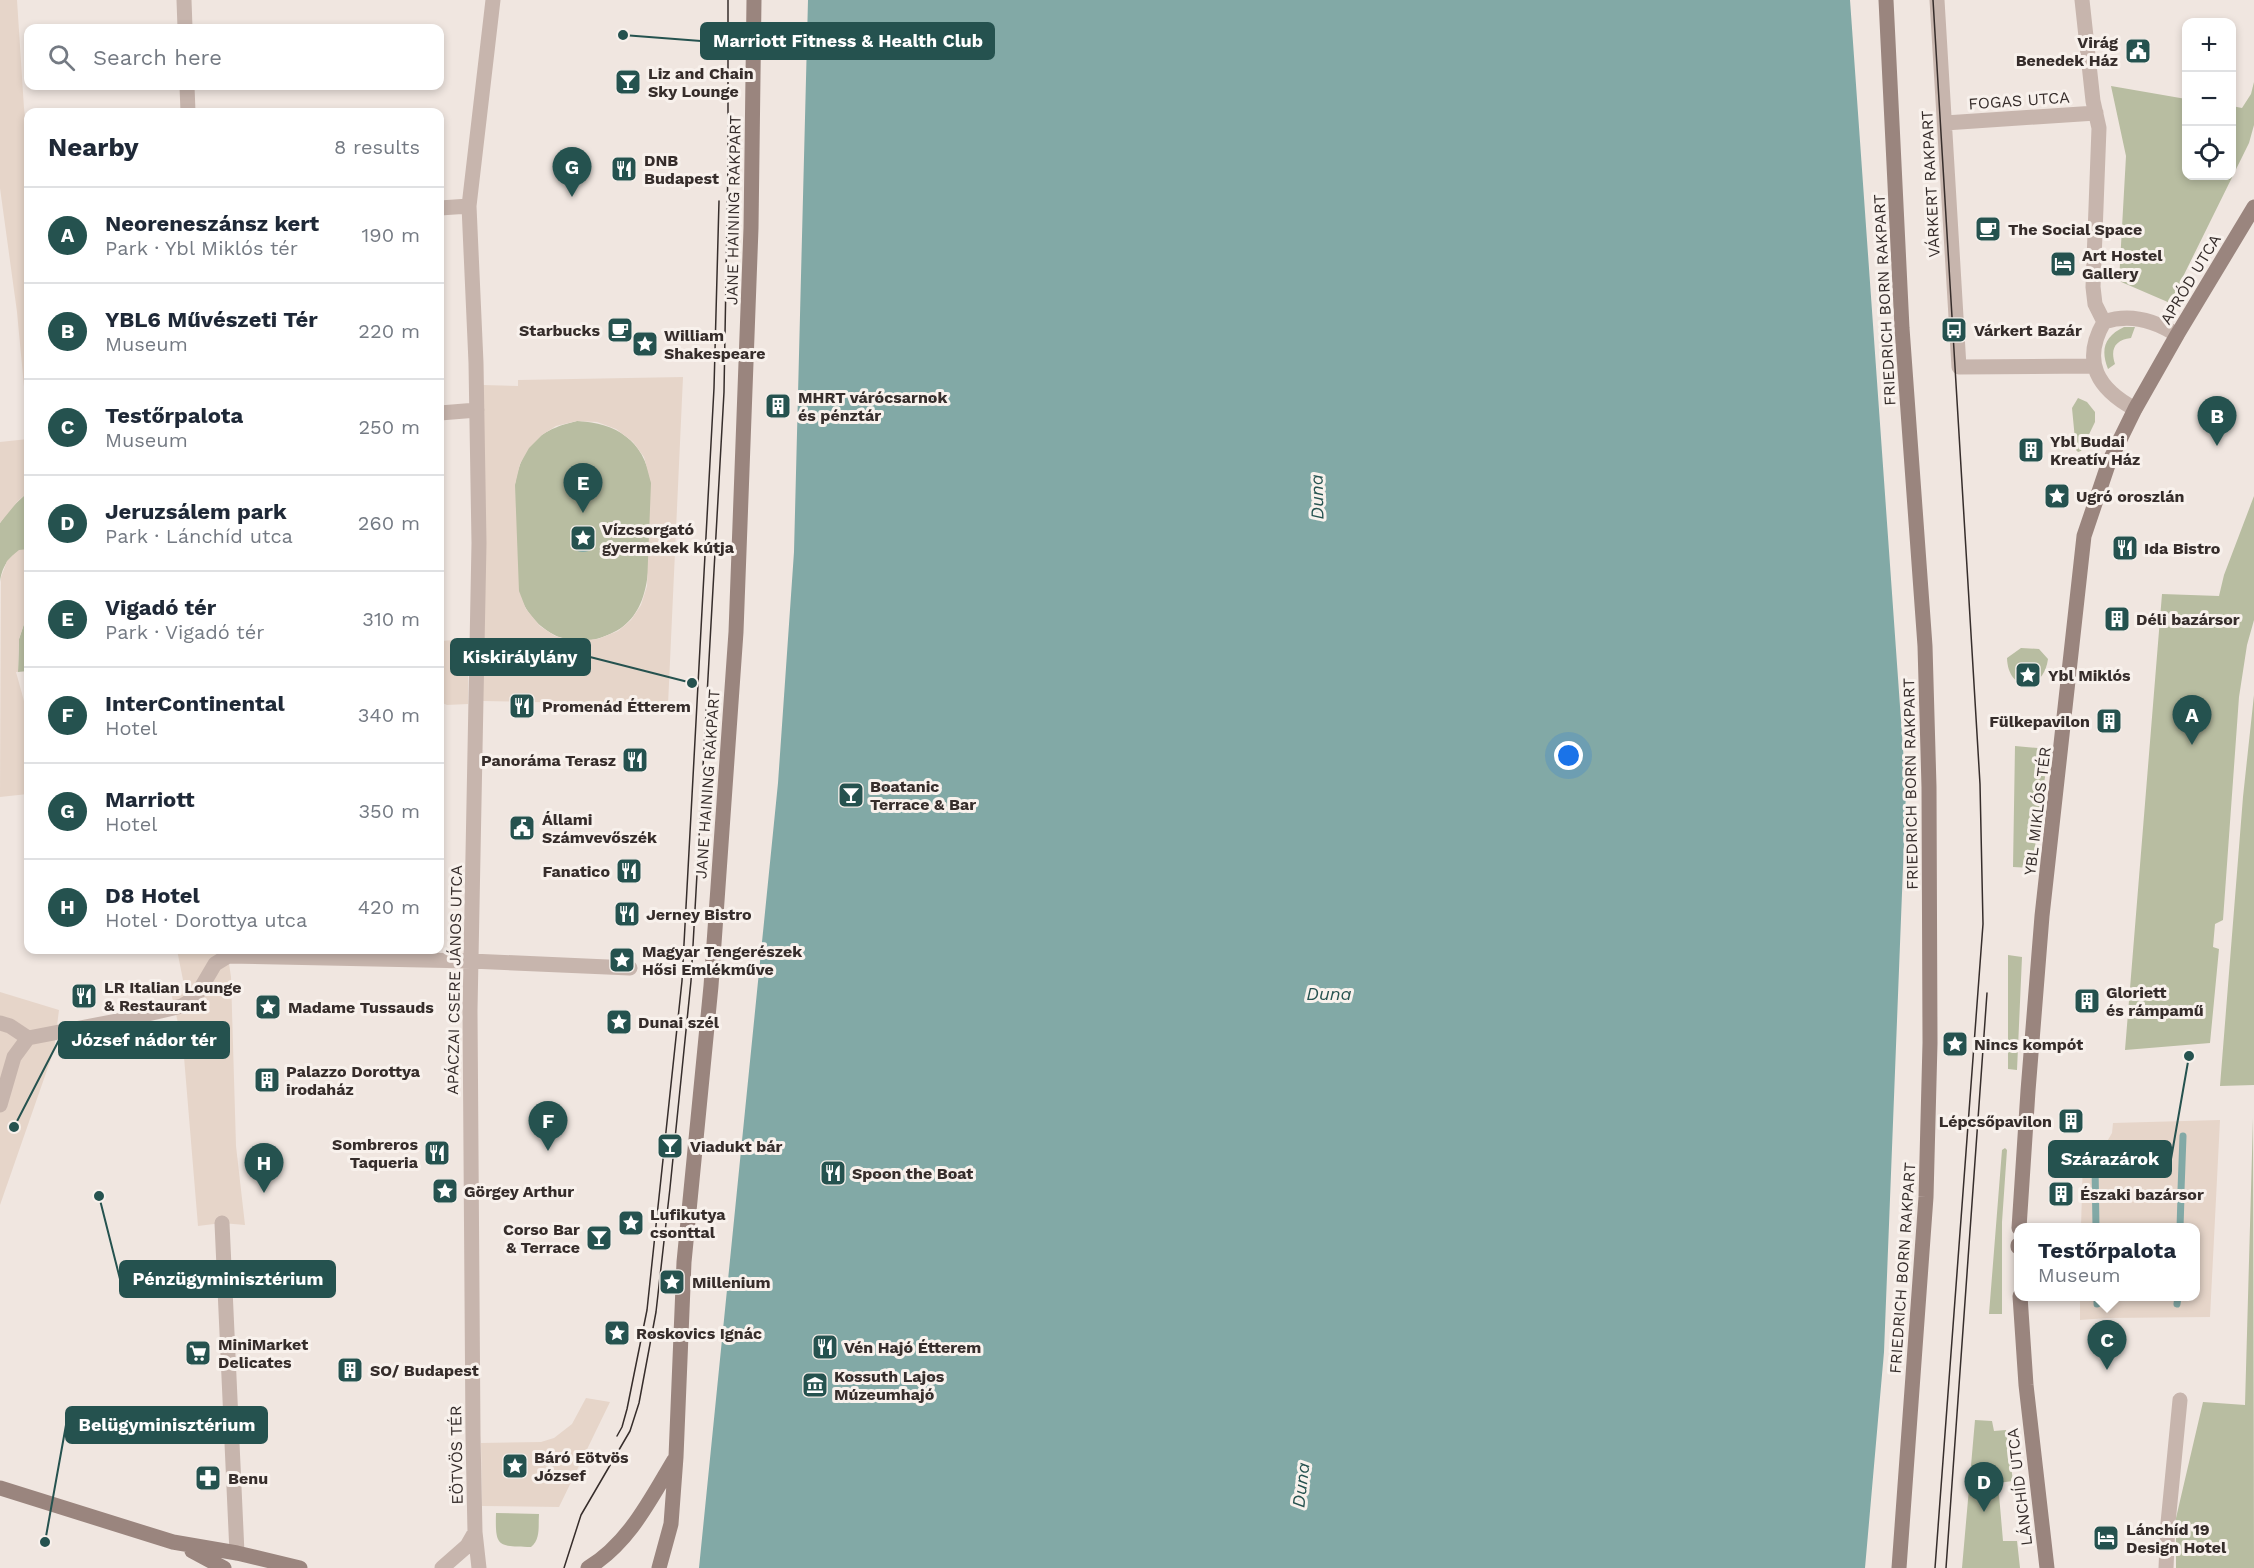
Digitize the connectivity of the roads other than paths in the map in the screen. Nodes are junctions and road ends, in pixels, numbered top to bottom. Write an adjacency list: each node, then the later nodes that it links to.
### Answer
1 (184, 0): 7 (street)
2 (493, 0): 12 (street)
3 (754, 0): 32 (main road, JANE HAINING RAKPART)
4 (1886, 0): 43 (main road, FRIEDRICH BORN RAKPART)
5 (1936, 0): 11 (street, VÁRKERT RAKPART)
6 (2082, 0): 10 (street)
7 (185, 24)
8 (187, 90): 9 (street)
9 (188, 108)
10 (2096, 113): 11 (street, FOGAS UTCA); 15 (street)
11 (1945, 123): 17 (street, VÁRKERT RAKPART)
12 (469, 206): 14 (street); 19 (street)
13 (2254, 207): 16 (main road, APRÓD UTCA)
14 (444, 208)
15 (2104, 322): 16 (street); 17 (street)
16 (2177, 335): 18 (main road, APRÓD UTCA)
17 (2094, 366): 20 (street)
18 (2157, 369): 20 (main road, YBL MIKLÓS TÉR)
19 (477, 410): 21 (street); 22 (street, APÁCZAI CSERE JÁNOS UTCA)
20 (2135, 410): 28 (main road, YBL MIKLÓS TÉR)
21 (444, 413)
22 (471, 961): 23 (street); 25 (street); 30 (street, APÁCZAI CSERE JÁNOS UTCA)
23 (630, 968)
24 (0, 1023): 25 (street)
25 (28, 1038): 26 (street)
26 (0, 1105)
27 (222, 1223): 36 (street)
28 (2019, 1223)
29 (2020, 1301): 44 (main road, LÁNCHÍD UTCA)
30 (472, 1305): 34 (street, EÖTVÖS TÉR)
31 (2180, 1400): 45 (street)
32 (676, 1457): 41 (main road); 42 (main road, JANE HAINING RAKPART)
33 (0, 1488): 35 (main road)
34 (476, 1532): 39 (street); 40 (street, EÖTVÖS TÉR)
35 (173, 1542): 36 (main road); 37 (main road)
36 (237, 1553): 38 (main road)
37 (224, 1568)
38 (300, 1568)
39 (442, 1568)
40 (479, 1568)
41 (588, 1568)
42 (659, 1568)
43 (1899, 1568)
44 (2047, 1568)
45 (2166, 1568)

